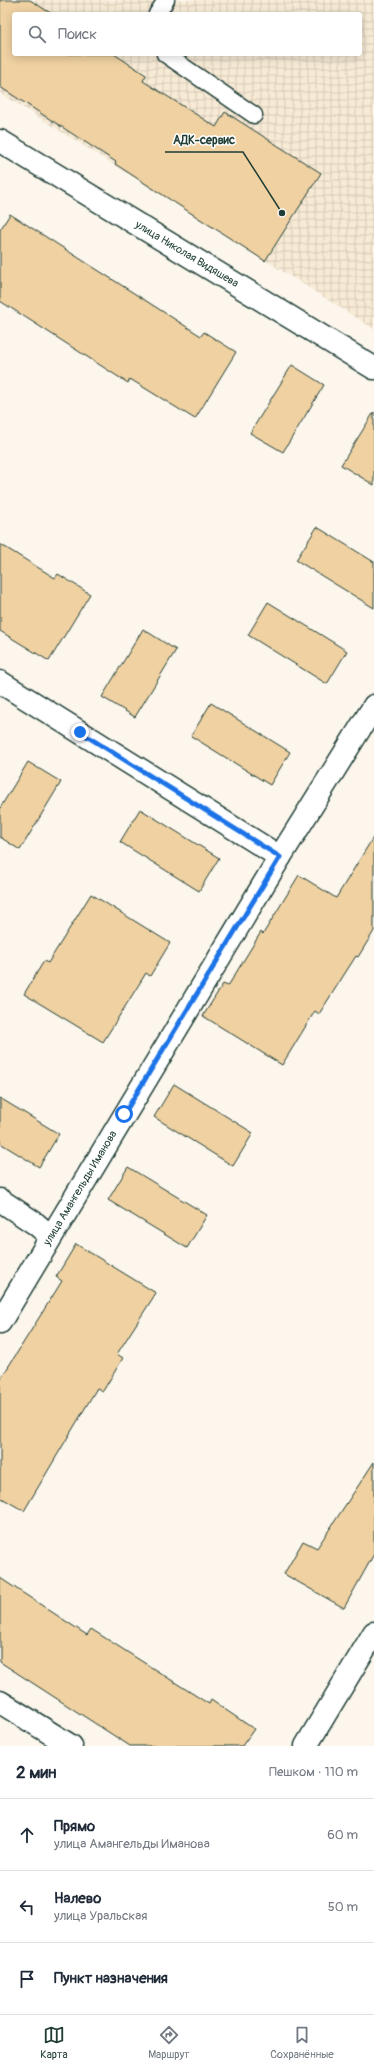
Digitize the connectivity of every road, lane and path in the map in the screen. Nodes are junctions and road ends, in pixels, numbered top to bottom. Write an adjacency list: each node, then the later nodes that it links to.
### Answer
1 (166, 0): 2 (lane)
2 (158, 12)
3 (167, 56): 4 (lane)
4 (254, 115)
5 (0, 141): 6 (street, улица Николая Видяшева)
6 (374, 368)
7 (0, 682): 9 (street)
8 (374, 706): 9 (street, улица Амангельды Иманова)
9 (280, 857): 11 (street, улица Амангельды Иманова)
10 (0, 1200): 11 (street)
11 (50, 1236): 12 (street, улица Амангельды Иманова)
12 (0, 1322)
13 (374, 1633): 16 (street)
14 (0, 1702): 15 (street)
15 (71, 1746)
16 (306, 1746)

